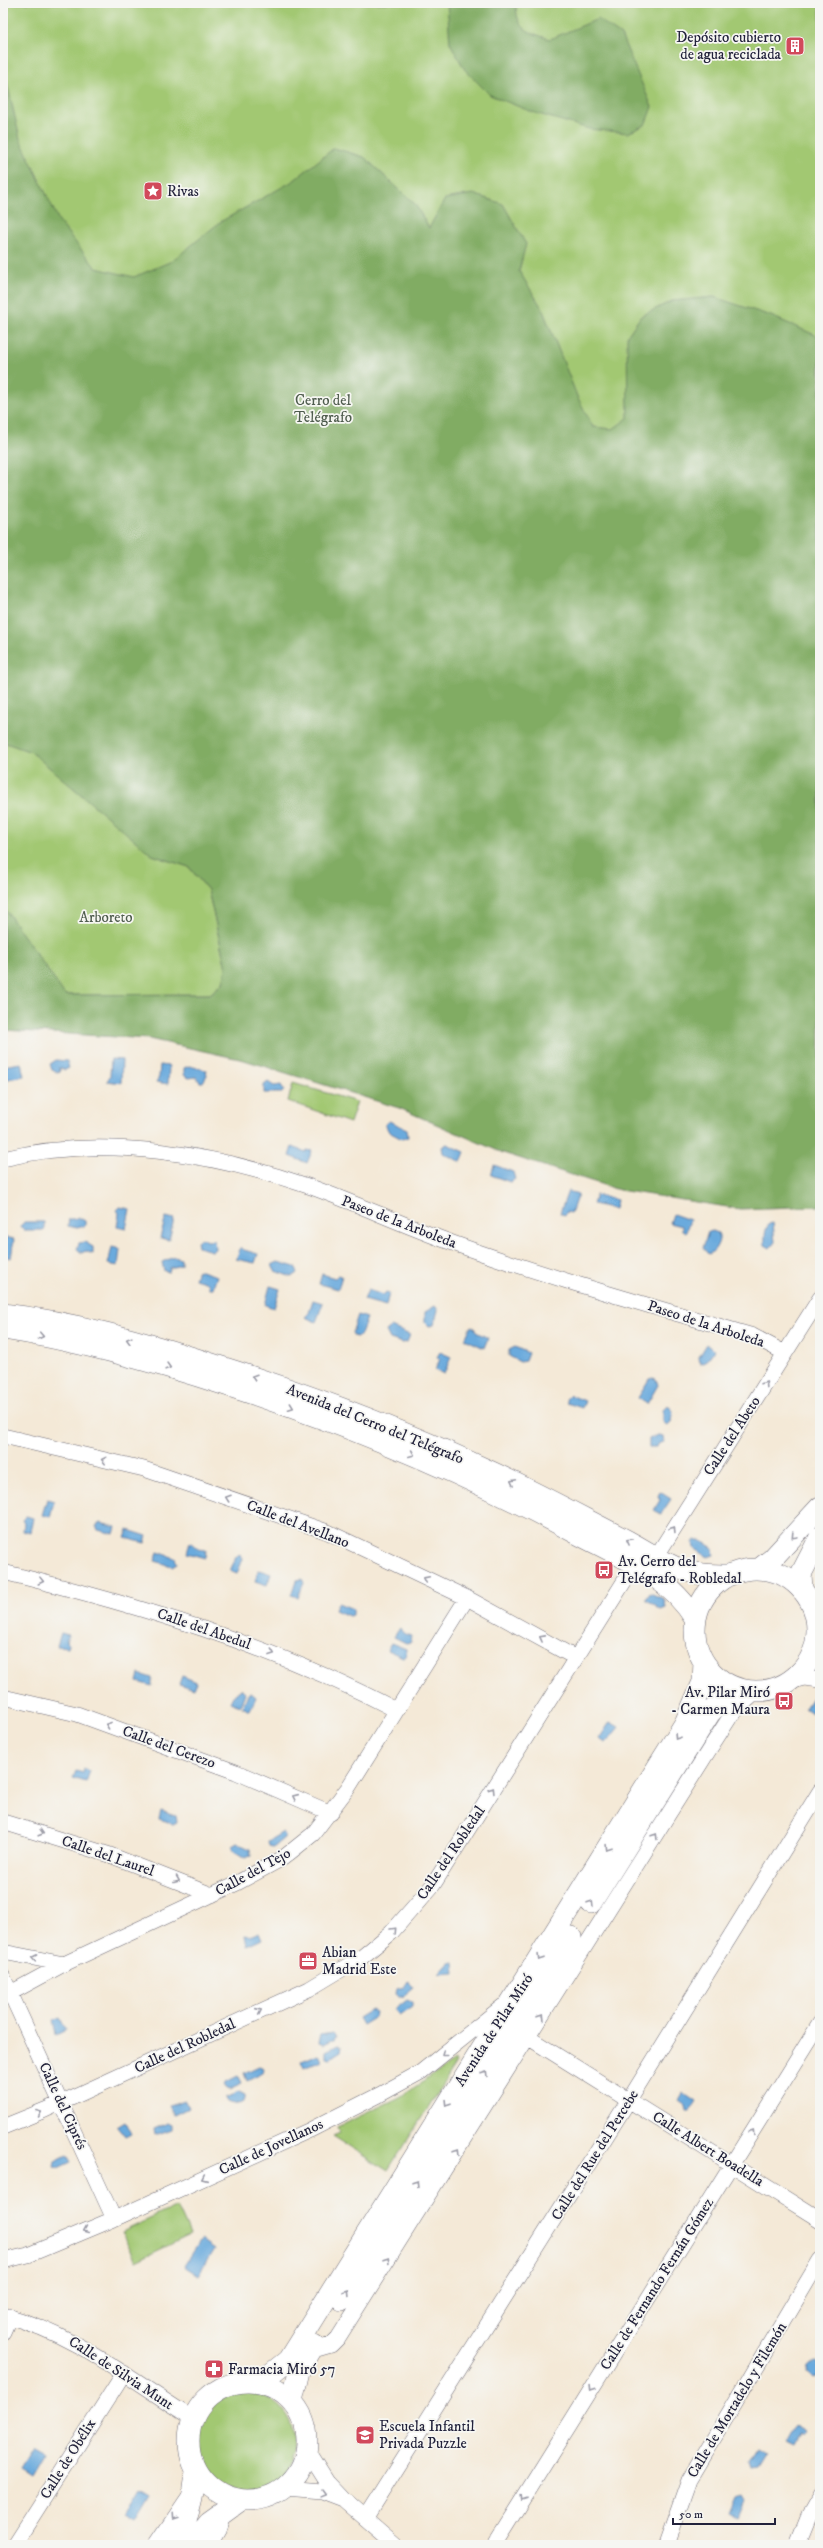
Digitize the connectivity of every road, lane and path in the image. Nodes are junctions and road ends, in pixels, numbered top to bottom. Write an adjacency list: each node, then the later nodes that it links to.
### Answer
1 (3, 1159): 5 (street, Paseo de la Arboleda)
2 (820, 1298): 5 (street, Calle del Abeto)
3 (3, 1314): 9 (street, Avenida del Cerro del Telégrafo, one-way to 3)
4 (3, 1329): 10 (street, Avenida del Cerro del Telégrafo, one-way to 10)
5 (785, 1353): 9 (street, Calle del Abeto, one-way to 5)
6 (3, 1436): 15 (street, Calle del Avellano, one-way to 6)
7 (820, 1507): 11 (street, one-way to 11)
8 (818, 1542): 14 (street)
9 (655, 1556): 10 (street, Calle del Abeto); 13 (street, Avenida del Cerro del Telégrafo)
10 (637, 1566): 16 (street, Avenida del Cerro del Telégrafo); 18 (street, Calle del Robledal)
11 (759, 1569): 13 (street); 14 (street)
12 (3, 1572): 24 (street, Calle del Abedul, one-way to 24)
13 (730, 1575): 16 (street)
14 (802, 1589): 17 (street)
15 (467, 1598): 18 (street, Calle del Avellano, one-way to 15); 24 (street, Calle del Tejo)
16 (695, 1619): 19 (street)
17 (818, 1647): 21 (street)
18 (576, 1658): 37 (street, Calle del Robledal, one-way to 18)
19 (704, 1662): 22 (street); 32 (street, Avenida de Pilar Miró, one-way to 32)
20 (820, 1680): 21 (street)
21 (789, 1682): 22 (street)
22 (746, 1690): 35 (street, Avenida de Pilar Miró, one-way to 22)
23 (3, 1697): 26 (street, Calle del Cerezo, one-way to 23)
24 (396, 1710): 26 (street, Calle del Tejo)
25 (820, 1791): 36 (street, Calle del Rue del Percebe)
26 (331, 1813): 28 (street, Calle del Tejo)
27 (3, 1822): 28 (street, Calle del Laurel, one-way to 28)
28 (212, 1895): 30 (street, Calle del Tejo)
29 (3, 1952): 30 (street, one-way to 29)
30 (64, 1964): 33 (street, Calle del Tejo)
31 (3, 1977): 33 (street, Calle del Ciprés)
32 (517, 1994): 40 (street, Calle de Jovellanos, one-way to 40); 47 (street, Avenida de Pilar Miró, one-way to 47)
33 (7, 1996): 37 (street, Calle del Ciprés)
34 (820, 2023): 39 (street, Calle de Fernando Fernán Gómez, one-way to 34)
35 (521, 2033): 36 (street, Calle Albert Boadella); 48 (street, Avenida de Pilar Miró, one-way to 35)
36 (629, 2100): 39 (street, Calle Albert Boadella); 56 (street, Calle del Rue del Percebe)
37 (61, 2103): 38 (street, Calle del Robledal, one-way to 37); 40 (street, Calle del Ciprés)
38 (3, 2127)
39 (732, 2165): 41 (street, Calle Albert Boadella); 63 (street, Calle de Fernando Fernán Gómez, one-way to 63)
40 (114, 2218): 43 (street, Calle de Jovellanos, one-way to 43)
41 (820, 2220)
42 (820, 2260): 64 (street, Calle de Mortadelo y Filemón)
43 (3, 2261)
44 (6, 2316): 45 (street); 46 (street, Calle de Silvia Munt)
45 (3, 2332)
46 (124, 2373): 49 (street, Calle de Silvia Munt); 57 (street, Calle de Obélix)
47 (259, 2383): 48 (street); 49 (street)
48 (292, 2401): 50 (street)
49 (192, 2418): 51 (street)
50 (308, 2452): 52 (street); 54 (street)
51 (195, 2480): 55 (street); 58 (street, one-way to 58); 59 (street)
52 (285, 2488): 54 (street, one-way to 54); 55 (street)
53 (820, 2494): 65 (street)
54 (343, 2499): 56 (street)
55 (233, 2505): 60 (street); 61 (street)
56 (366, 2517): 62 (street)
57 (14, 2545)
58 (156, 2545)
59 (174, 2545)
60 (191, 2545)
61 (209, 2545)
62 (396, 2545)
63 (494, 2545)
64 (666, 2545)
65 (798, 2545)

